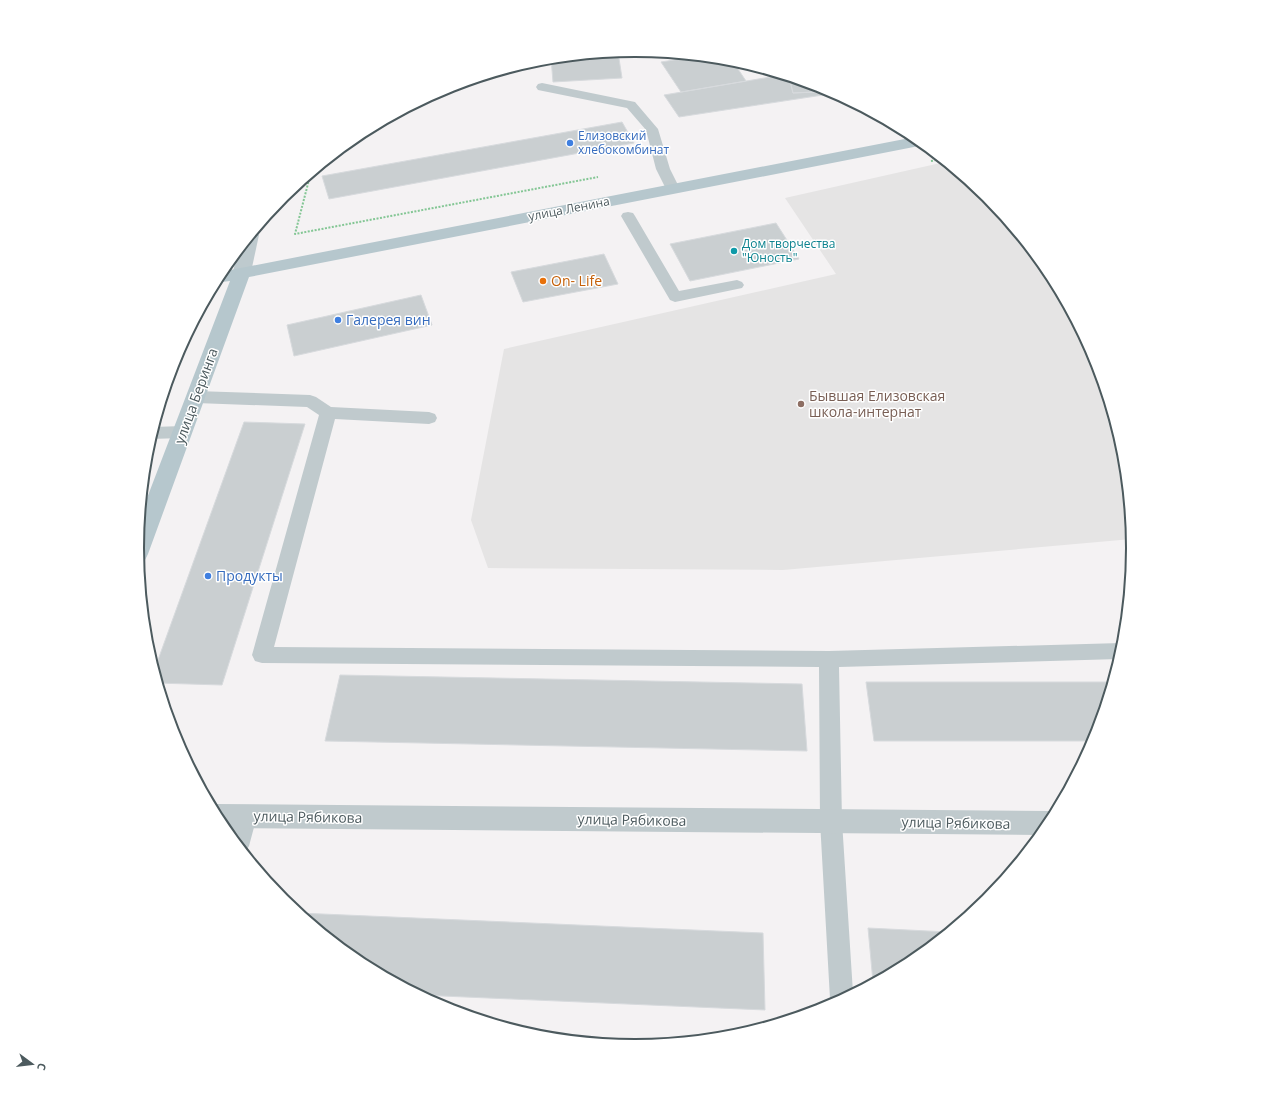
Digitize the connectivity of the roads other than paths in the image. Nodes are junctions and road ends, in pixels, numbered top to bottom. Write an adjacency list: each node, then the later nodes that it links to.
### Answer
1 (542, 87): 3 (lane)
2 (911, 143): 3 (main road, улица Ленина)
3 (673, 189): 6 (main road, улица Ленина)
4 (628, 216): 8 (lane)
5 (248, 246): 6 (street, улица Беринга)
6 (242, 272): 7 (main road, улица Ленина); 9 (main road, улица Беринга)
7 (225, 276)
8 (737, 285)
9 (196, 397): 10 (lane); 12 (main road, улица Беринга)
10 (328, 413): 11 (lane); 16 (lane)
11 (429, 418)
12 (183, 432): 13 (lane); 14 (main road, улица Беринга)
13 (157, 433)
14 (144, 534)
15 (1114, 652): 16 (lane)
16 (829, 659): 19 (lane)
17 (223, 816): 18 (street, улица Рябикова)
18 (246, 816): 19 (street, улица Рябикова); 21 (lane)
19 (831, 821): 20 (street, улица Рябикова); 22 (lane)
20 (1042, 823)
21 (240, 840)
22 (842, 993)

